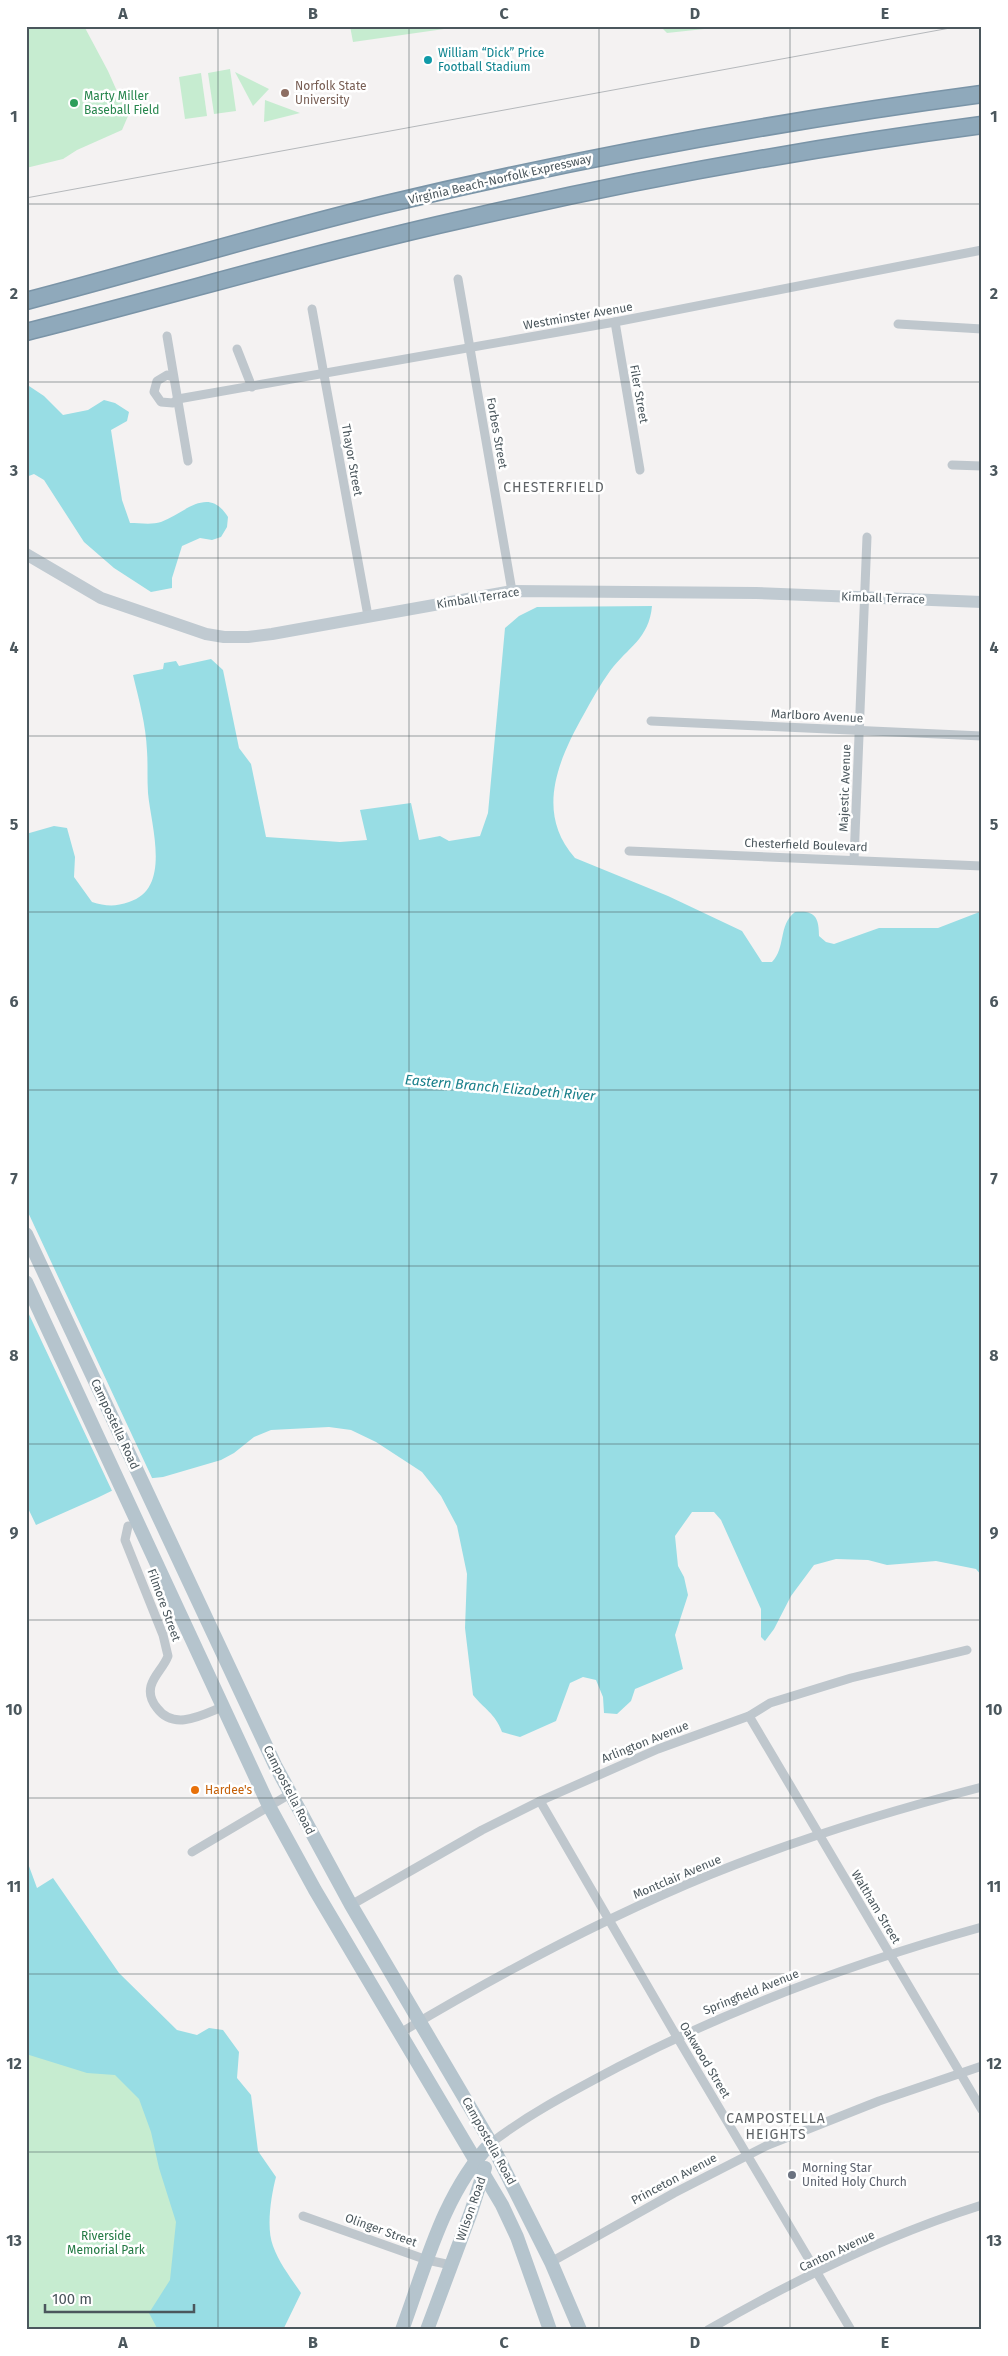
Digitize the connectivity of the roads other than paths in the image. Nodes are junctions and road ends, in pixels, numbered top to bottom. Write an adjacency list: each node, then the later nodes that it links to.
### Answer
1 (982, 94): 5 (highway, Virginia Beach-Norfolk Expressway)
2 (982, 125): 12 (highway)
3 (982, 250): 9 (street, Westminster Avenue)
4 (458, 279): 14 (street, Forbes Street)
5 (70, 290): 6 (highway); 7 (highway, Virginia Beach-Norfolk Expressway)
6 (26, 297)
7 (26, 302)
8 (312, 309): 16 (street, Thayor Street)
9 (614, 322): 14 (street, Westminster Avenue); 23 (street, Filer Street)
10 (898, 324): 11 (street)
11 (982, 329)
12 (26, 333)
13 (168, 336): 17 (street)
14 (469, 348): 16 (street, Westminster Avenue); 26 (street, Forbes Street)
15 (238, 349): 18 (street)
16 (324, 374): 18 (street, Westminster Avenue); 29 (street, Thayor Street)
17 (173, 376): 19 (street); 19 (street)
18 (252, 388): 19 (street, Westminster Avenue)
19 (178, 399): 20 (street)
20 (188, 461)
21 (952, 465): 22 (street)
22 (982, 466)
23 (640, 470)
24 (867, 537): 27 (street, Majestic Avenue)
25 (26, 554): 29 (street, Kimball Terrace)
26 (512, 591): 27 (street, Kimball Terrace); 29 (street, Kimball Terrace)
27 (864, 598): 28 (street, Kimball Terrace); 31 (street, Majestic Avenue)
28 (982, 602)
29 (368, 616)
30 (651, 721): 31 (street, Marlboro Avenue)
31 (859, 730): 32 (street, Marlboro Avenue); 34 (street, Majestic Avenue)
32 (982, 736)
33 (628, 851): 34 (street, Chesterfield Boulevard)
34 (854, 860): 35 (street, Chesterfield Boulevard)
35 (982, 866)
36 (26, 1234): 43 (main road, Campostella Road)
37 (26, 1282): 40 (main road, Campostella Road)
38 (128, 1526): 40 (street, Filmore Street)
39 (967, 1650): 41 (street, Arlington Avenue)
40 (222, 1707): 45 (main road, Campostella Road)
41 (749, 1716): 44 (street, Arlington Avenue); 46 (street, Waltham Street)
42 (982, 1786): 46 (street, Montclair Avenue)
43 (290, 1794): 45 (street); 48 (main road, Campostella Road)
44 (540, 1801): 48 (street, Arlington Avenue); 49 (street, Oakwood Street)
45 (269, 1806): 47 (street); 53 (main road, Campostella Road)
46 (818, 1835): 49 (street, Montclair Avenue); 51 (street, Waltham Street)
47 (192, 1852)
48 (351, 1905): 52 (main road, Campostella Road)
49 (609, 1920): 52 (street, Montclair Avenue); 54 (street, Oakwood Street)
50 (982, 1927): 51 (street, Springfield Avenue)
51 (889, 1955): 54 (street, Springfield Avenue); 56 (street, Waltham Street)
52 (420, 2021): 53 (street, Montclair Avenue); 58 (main road, Campostella Road)
53 (400, 2033): 60 (main road, Campostella Road)
54 (676, 2037): 58 (street, Springfield Avenue); 59 (street, Oakwood Street)
55 (982, 2066): 56 (street, Princeton Avenue)
56 (959, 2073): 57 (street, Waltham Street); 59 (street, Princeton Avenue)
57 (982, 2110)
58 (492, 2143): 60 (main road, Wilson Road); 61 (main road, Wilson Road); 65 (main road, Campostella Road)
59 (747, 2155): 65 (street, Princeton Avenue); 67 (street, Oakwood Street)
60 (475, 2160): 61 (main road, Campostella Road); 64 (main road, Wilson Road)
61 (484, 2174): 66 (main road, Wilson Road); 70 (main road, Campostella Road)
62 (982, 2205): 67 (street, Canton Avenue)
63 (303, 2216): 64 (street, Olinger Street)
64 (427, 2260): 66 (street, Olinger Street); 68 (main road, Wilson Road)
65 (551, 2262): 71 (main road, Campostella Road)
66 (451, 2265): 69 (main road, Wilson Road)
67 (818, 2273): 72 (street, Canton Avenue); 73 (street, Oakwood Street)
68 (402, 2330)
69 (427, 2330)
70 (550, 2330)
71 (580, 2330)
72 (708, 2330)
73 (851, 2330)

